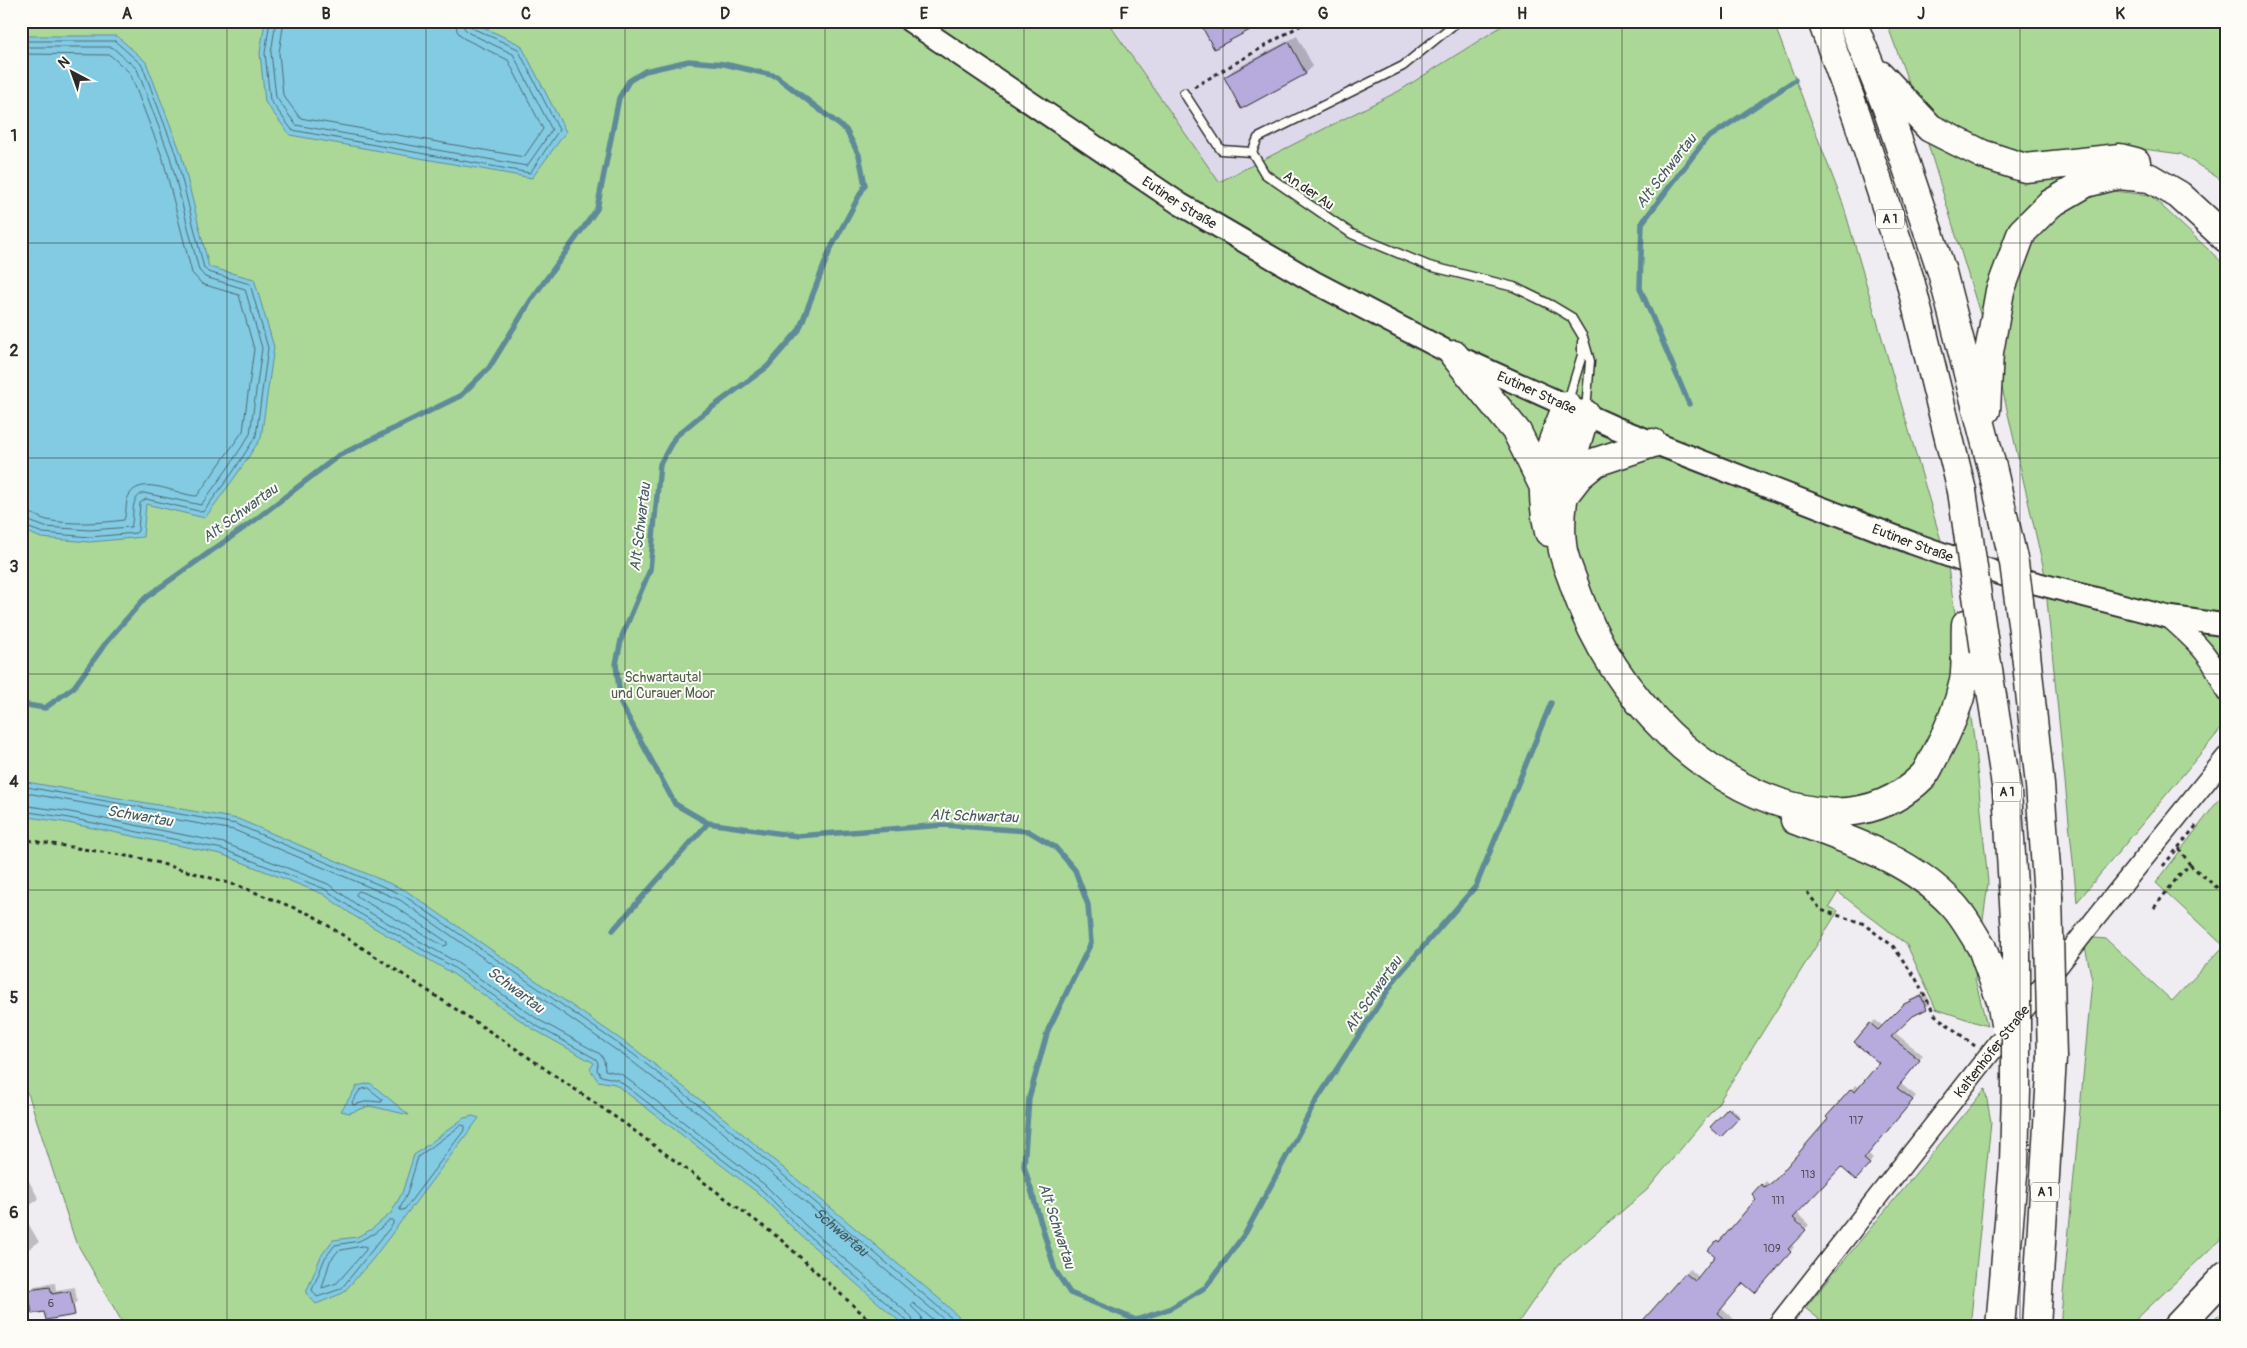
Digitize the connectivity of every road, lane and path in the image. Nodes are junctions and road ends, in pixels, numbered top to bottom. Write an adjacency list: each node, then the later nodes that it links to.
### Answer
1 (47, 21): 7 (path)
2 (910, 21): 14 (main road, Eutiner Straße)
3 (1308, 21): 9 (path)
4 (1458, 21): 10 (lane)
5 (1822, 21): 19 (highway, A 1)
6 (1852, 21): 8 (highway, A 1)
7 (21, 26)
8 (1870, 65): 11 (highway); 16 (highway, A 1)
9 (1184, 93): 10 (lane)
10 (1252, 152): 13 (lane, An der Au)
11 (2226, 214)
12 (2226, 238): 16 (highway)
13 (1583, 337): 15 (lane); 15 (lane, An der Au)
14 (1454, 355): 15 (main road, Eutiner Straße); 18 (highway)
15 (1576, 410): 17 (main road, Eutiner Straße); 18 (highway)
16 (1984, 437): 38 (highway, A 1, bridge)
17 (1653, 443): 18 (highway); 20 (main road, Eutiner Straße)
18 (1552, 490): 19 (highway); 33 (highway, bridge)
19 (1954, 493): 33 (highway, A 1, bridge)
20 (2168, 617): 21 (main road, Eutiner Straße); 22 (street)
21 (2226, 625)
22 (2226, 692)
23 (2226, 744): 25 (street, Kaltenhöfer Straße)
24 (2226, 757): 25 (street, Kaltenhöfer Straße)
25 (2210, 777): 32 (street, Kaltenhöfer Straße)
26 (21, 839): 35 (path)
27 (2179, 848): 28 (path)
28 (2190, 865): 29 (path); 31 (path)
29 (2220, 890)
30 (1807, 892): 32 (path)
31 (2154, 908)
32 (1988, 1056): 36 (street, Kaltenhöfer Straße)
33 (2016, 1090): 37 (highway, A 1)
34 (2226, 1275): 39 (highway)
35 (877, 1327)
36 (1776, 1327)
37 (2000, 1327)
38 (2036, 1327)
39 (2177, 1327)

